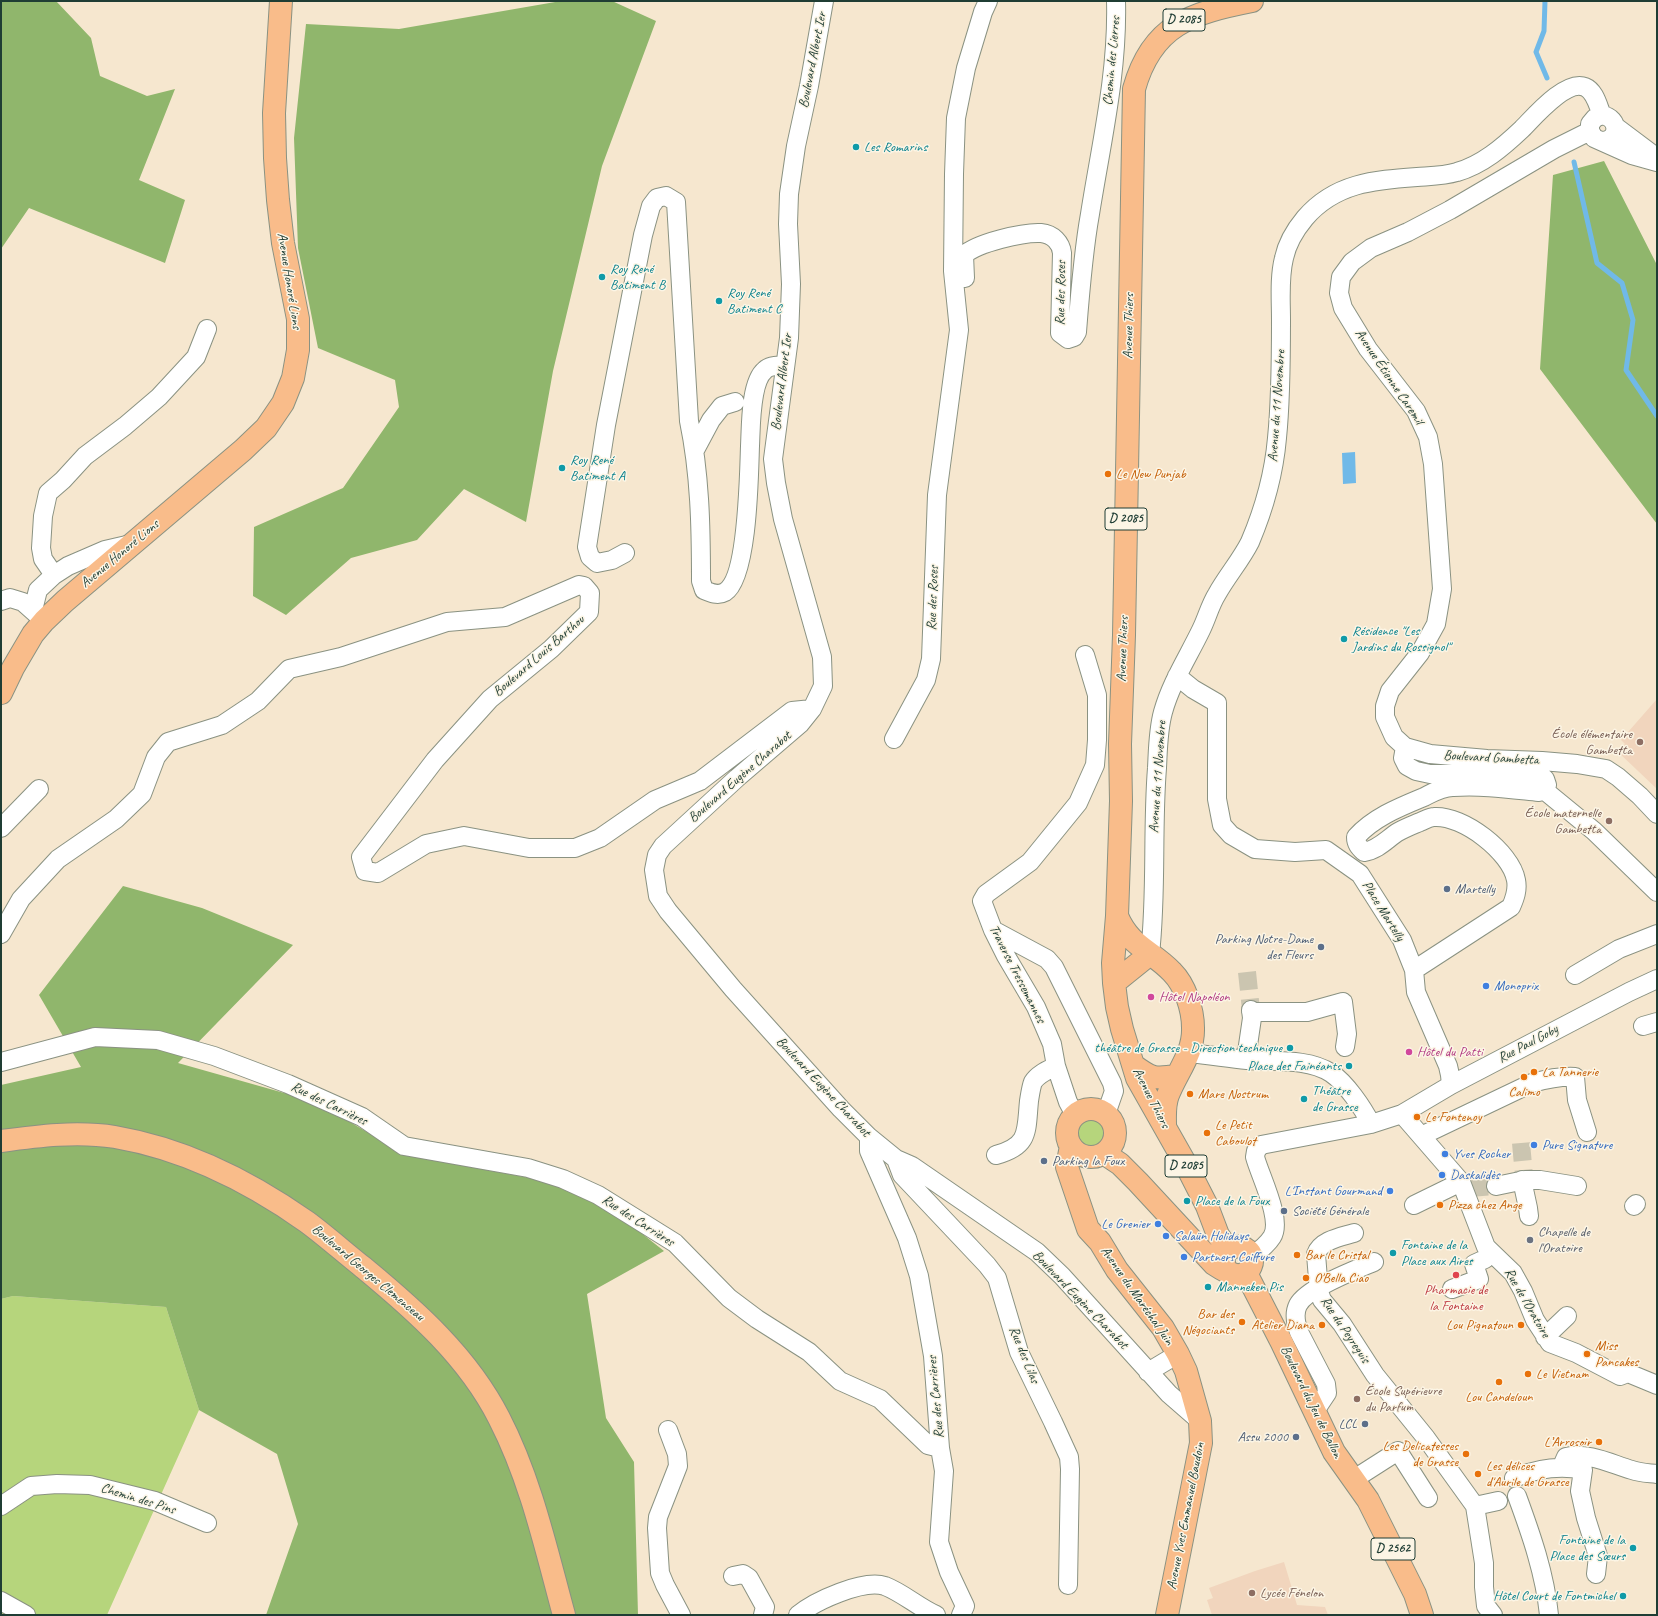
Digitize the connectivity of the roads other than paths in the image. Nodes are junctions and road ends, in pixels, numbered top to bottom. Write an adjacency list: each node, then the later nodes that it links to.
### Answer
1 (281, 1): 18 (main road, Avenue Honoré Lions)
2 (824, 1): 15 (street, Boulevard Albert Ier)
3 (988, 1): 14 (street, Rue des Roses)
4 (1116, 1): 7 (street, Chemin des Lierres)
5 (1252, 1): 8 (main road, Avenue Thiers / D 2085)
6 (1602, 115): 9 (street); 10 (street); 24 (street, Avenue du 11 Novembre)
7 (1106, 120): 8 (street); 14 (street, Rue des Roses)
8 (1133, 123): 34 (main road, Avenue Thiers / D 2085)
9 (1616, 127): 10 (street); 11 (street)
10 (1596, 136): 12 (street); 28 (street, Avenue Étienne Caremil)
11 (1657, 157)
12 (1657, 162)
13 (207, 329): 20 (street)
14 (959, 330): 27 (street, Rue des Roses)
15 (785, 365): 17 (street); 26 (street, Boulevard Albert Ier)
16 (735, 402): 17 (street)
17 (695, 450): 19 (street)
18 (131, 544): 20 (street); 22 (main road, Avenue Honoré Lions)
19 (625, 553)
20 (54, 575): 22 (street)
21 (1, 601): 22 (street)
22 (38, 616): 25 (main road)
23 (1085, 655): 35 (street, Traverse Tressemannes)
24 (1177, 676): 38 (street, Avenue du 11 Novembre); 39 (street, Place Martelly)
25 (1, 693)
26 (812, 709): 36 (street, Boulevard Louis Barthou); 58 (street, Boulevard Eugène Charabot)
27 (894, 739)
28 (1405, 747): 30 (street); 31 (street, Boulevard Gambetta)
29 (39, 790): 32 (street)
30 (1544, 790): 33 (street); 39 (street)
31 (1657, 814)
32 (1, 828)
33 (1657, 892)
34 (1117, 916): 38 (main road, D 2085); 42 (main road, Avenue Thiers / D 2085)
35 (993, 930): 48 (street, Traverse Tressemannes); 53 (street)
36 (1, 934)
37 (1657, 934): 40 (street)
38 (1150, 954): 42 (main road); 44 (main road, D 2085)
39 (1414, 970): 50 (street, Place Martelly)
40 (1575, 975)
41 (1657, 979): 50 (street, Rue Paul Goby)
42 (1114, 983): 47 (main road, Avenue Thiers / D 2085)
43 (1344, 1047): 45 (street)
44 (1189, 1053): 45 (street); 49 (main road, D 2085)
45 (1246, 1059): 54 (street)
46 (1, 1062): 87 (street, Rue des Carrières)
47 (1133, 1065): 49 (main road); 55 (main road, Avenue Thiers / D 2085)
48 (1056, 1066): 52 (street, Traverse Tressemannes); 61 (street)
49 (1177, 1076): 55 (main road, D 2085)
50 (1451, 1085): 51 (street, Rue Paul Goby)
51 (1402, 1114): 54 (street, Rue Paul Goby); 57 (street)
52 (1075, 1115): 53 (main road); 60 (main road)
53 (1111, 1123): 62 (main road); 65 (main road, Boulevard du Jeu de Ballon)
54 (1371, 1124): 74 (street, Rue Paul Goby)
55 (1165, 1125): 74 (main road, Avenue Thiers / D 2085)
56 (1588, 1132): 57 (street)
57 (1421, 1136): 66 (street)
58 (869, 1137): 63 (street, Boulevard Eugène Charabot); 87 (street, Rue des Carrières)
59 (1, 1141): 103 (main road, Boulevard Georges Clemenceau)
60 (1071, 1146): 62 (main road); 72 (main road, Avenue du Maréchal Juin)
61 (996, 1155)
62 (1099, 1156): 65 (main road, Boulevard du Jeu de Ballon); 72 (main road, Avenue du Maréchal Juin)
63 (896, 1159): 81 (street, Boulevard Eugène Charabot); 100 (street, Rue des Lilas)
64 (1524, 1179): 67 (street); 68 (street); 70 (street)
65 (1138, 1182): 74 (main road, Boulevard du Jeu de Ballon)
66 (1465, 1186): 69 (street); 73 (street, Rue de l'Oratoire)
67 (1496, 1186)
68 (1576, 1186)
69 (1414, 1205)
70 (1528, 1216)
71 (1354, 1233): 76 (street, Rue du Peyreguis)
72 (1100, 1242): 80 (main road, Avenue du Maréchal Juin)
73 (1490, 1252): 77 (street); 79 (street, Rue de l'Oratoire)
74 (1237, 1259): 84 (main road, Boulevard du Jeu de Ballon / D 2562)
75 (1374, 1262): 76 (street)
76 (1319, 1287): 84 (street); 96 (street, Rue du Peyreguis)
77 (1452, 1289)
78 (1567, 1316): 79 (street)
79 (1547, 1343): 82 (street, Rue de l'Oratoire)
80 (1184, 1369): 81 (street); 83 (street); 85 (main road, Avenue Yves Emmanuel Baudoin)
81 (1148, 1372): 83 (street, Boulevard Eugène Charabot)
82 (1657, 1384)
83 (1168, 1394): 85 (street, Boulevard Eugène Charabot)
84 (1314, 1411): 110 (main road, Boulevard du Jeu de Ballon / D 2562)
85 (1200, 1421): 109 (main road, Avenue Yves Emmanuel Baudoin)
86 (668, 1430): 104 (street)
87 (940, 1448): 108 (street)
88 (1562, 1466): 90 (street); 91 (street); 98 (street)
89 (1362, 1474): 93 (street)
90 (1657, 1474)
91 (1514, 1478)
92 (1517, 1496): 112 (street)
93 (1428, 1498)
94 (1498, 1501): 96 (street)
95 (1, 1506): 97 (street, Chemin des Pins)
96 (1475, 1506): 111 (street)
97 (207, 1523)
98 (1596, 1574)
99 (733, 1576): 105 (street)
100 (1068, 1585)
101 (1, 1601): 102 (street)
102 (26, 1615)
103 (564, 1615)
104 (681, 1615)
105 (763, 1615)
106 (798, 1615): 107 (street)
107 (936, 1615)
108 (961, 1615)
109 (1167, 1615)
110 (1422, 1615)
111 (1493, 1615)
112 (1549, 1615)

